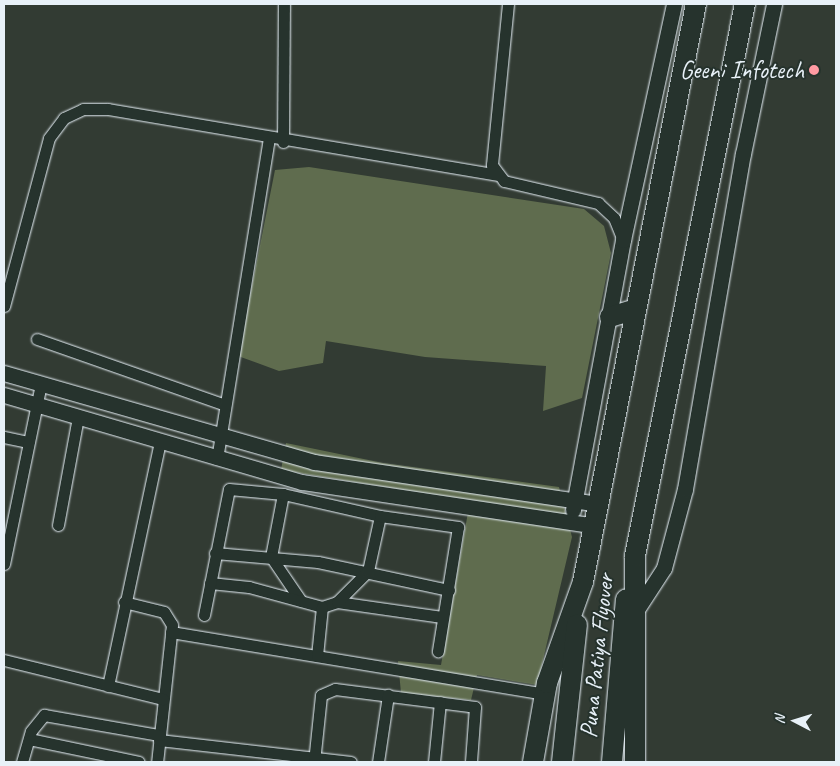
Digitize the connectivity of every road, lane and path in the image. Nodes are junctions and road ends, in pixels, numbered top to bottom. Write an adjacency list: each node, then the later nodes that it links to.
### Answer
1 (284, 4): 8 (street)
2 (508, 4): 9 (street)
3 (674, 4): 10 (street)
4 (696, 4): 12 (highway)
5 (745, 4): 36 (highway)
6 (774, 4): 46 (street)
7 (269, 139): 8 (street); 11 (street); 19 (street)
8 (283, 142): 9 (street)
9 (497, 175): 10 (street)
10 (624, 240): 13 (street)
11 (4, 306)
12 (636, 309): 13 (highway); 28 (highway)
13 (610, 317): 27 (street)
14 (37, 340): 19 (street)
15 (4, 373): 16 (street)
16 (41, 384): 18 (street); 22 (street)
17 (4, 395): 18 (street)
18 (36, 404): 20 (street); 23 (street)
19 (225, 405): 22 (street)
20 (78, 417): 24 (street); 32 (street)
21 (4, 437): 23 (street)
22 (220, 437): 25 (street); 27 (street)
23 (28, 442): 29 (street)
24 (160, 442): 25 (street); 43 (street)
25 (217, 459): 31 (street)
26 (283, 494): 30 (street); 34 (street); 35 (street)
27 (575, 500): 28 (street); 31 (street)
28 (599, 504): 33 (highway)
29 (8, 515): 37 (street)
30 (380, 516): 38 (street); 41 (street)
31 (571, 522): 33 (street)
32 (58, 526)
33 (595, 526): 39 (highway)
34 (215, 553): 35 (street); 40 (street)
35 (270, 556): 38 (street); 42 (street)
36 (635, 556): 46 (highway); 70 (highway, Puna Patiya Flyover)
37 (4, 564)
38 (368, 571): 41 (street); 44 (street)
39 (583, 582): 54 (highway); 69 (highway, Puna Patiya Flyover)
40 (210, 583): 42 (street); 47 (street)
41 (449, 590): 48 (street)
42 (301, 601): 45 (street)
43 (124, 602): 49 (street); 53 (street)
44 (338, 602): 45 (street); 48 (street)
45 (322, 607): 51 (street)
46 (636, 611): 71 (highway)
47 (204, 615)
48 (442, 616): 50 (street)
49 (172, 632): 51 (street); 56 (street)
50 (438, 651)
51 (317, 656): 54 (street)
52 (4, 660): 53 (street)
53 (108, 686): 56 (street)
54 (544, 694): 68 (highway)
55 (388, 695): 57 (street); 60 (street); 65 (street)
56 (164, 700): 58 (street)
57 (440, 702): 66 (street); 67 (street)
58 (159, 738): 59 (street); 60 (street); 63 (street)
59 (29, 740): 61 (street); 62 (street)
60 (314, 760): 64 (street)
61 (22, 762)
62 (139, 762)
63 (157, 762)
64 (351, 762)
65 (378, 762)
66 (434, 762)
67 (470, 762)
68 (533, 762)
69 (562, 762)
70 (612, 762)
71 (635, 762)

